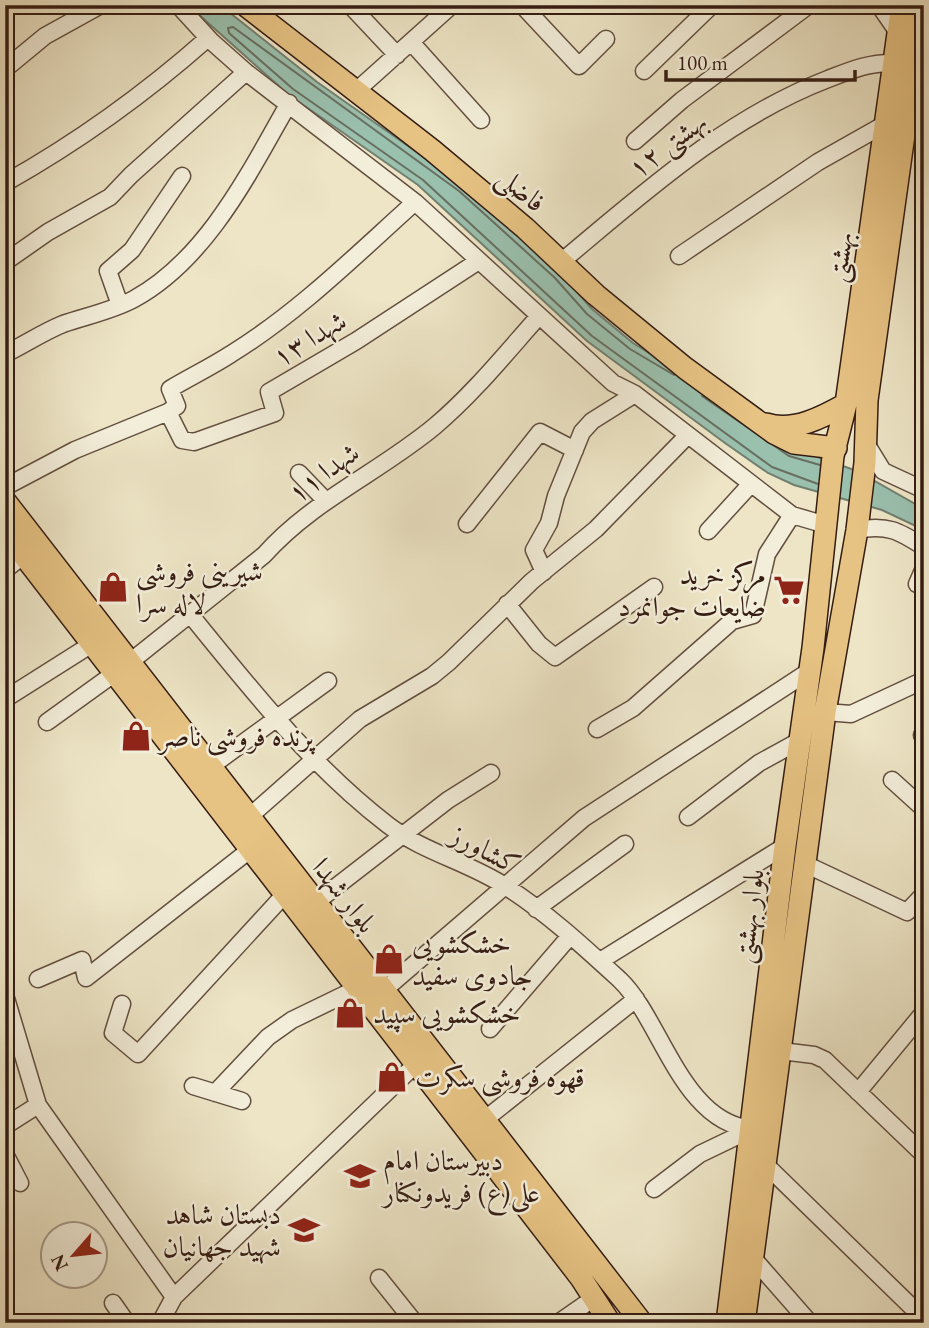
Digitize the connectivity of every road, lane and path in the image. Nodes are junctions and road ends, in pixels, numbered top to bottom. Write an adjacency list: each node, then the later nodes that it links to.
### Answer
1 (101, 5): 19 (street)
2 (178, 5): 13 (street)
3 (245, 5): 22 (main road, فاضلی)
4 (351, 5): 16 (street)
5 (452, 5): 15 (street)
6 (522, 5): 14 (street)
7 (712, 5): 20 (street)
8 (809, 5): 26 (street)
9 (878, 5): 12 (street)
10 (902, 5): 12 (main road, بهشتی)
11 (922, 5): 17 (main road)
12 (899, 34): 18 (main road, بهشتی)
13 (208, 38): 21 (street); 28 (street)
14 (606, 39)
15 (411, 42): 16 (street); 24 (street)
16 (397, 55): 22 (street)
17 (920, 56): 44 (main road)
18 (895, 63): 25 (main road, بهشتی); 33 (street, بهشتی ۱۲)
19 (5, 69)
20 (644, 71)
21 (246, 72): 23 (street); 31 (street)
22 (356, 92): 33 (main road, فاضلی)
23 (289, 103): 29 (street); 34 (street)
24 (481, 120)
25 (887, 123): 30 (street); 38 (main road, بهشتی)
26 (635, 141)
27 (182, 176): 34 (street)
28 (5, 183)
29 (415, 202): 32 (street); 39 (street)
30 (679, 256)
31 (5, 262)
32 (477, 262): 35 (street); 39 (street, شهدا ۱۳)
33 (561, 262): 40 (main road, فاضلی)
34 (120, 305): 36 (street)
35 (539, 317): 37 (street); 50 (street, شهدا ۱۱)
36 (5, 354)
37 (635, 394): 41 (street); 42 (street)
38 (846, 404): 40 (main road, فاضلی); 43 (main road, بهشتی)
39 (168, 412): 47 (street)
40 (758, 421): 43 (main road, فاضلی)
41 (688, 435): 46 (street); 61 (street)
42 (575, 450): 53 (street); 61 (street)
43 (834, 452): 52 (main road, بهشتی)
44 (866, 453): 48 (street); 54 (main road)
45 (299, 473): 50 (street)
46 (750, 485): 51 (street); 56 (street)
47 (5, 487)
48 (924, 490)
49 (5, 501): 70 (main road, بلوار شهدا)
50 (326, 501): 65 (street, شهدا ۱۱)
51 (792, 515): 52 (street); 78 (street)
52 (827, 521): 66 (main road, بلوار بهشتی)
53 (467, 524)
54 (858, 526): 57 (street); 67 (main road, بلوار بهشتی)
55 (5, 531): 58 (main road, بلوار شهدا)
56 (708, 531)
57 (924, 547)
58 (24, 555): 60 (street); 68 (main road, بلوار شهدا)
59 (924, 568): 62 (street)
60 (5, 570)
61 (544, 572): 64 (street)
62 (917, 584)
63 (653, 587): 64 (street)
64 (507, 604): 80 (street)
65 (189, 613): 70 (street, شهدا ۱۱); 76 (street, کشاورز)
66 (816, 621): 67 (main road); 69 (main road, بلوار بهشتی)
67 (839, 626): 69 (main road, بلوار بهشتی)
68 (92, 644): 70 (main road, بلوار شهدا); 74 (street)
69 (824, 649): 71 (main road, بلوار بهشتی); 75 (main road, بلوار بهشتی)
70 (122, 667): 77 (street, شهدا ۱۱); 81 (main road, بلوار شهدا); 90 (main road, بلوار شهدا)
71 (808, 672): 79 (main road, بلوار بهشتی); 92 (street)
72 (924, 680): 75 (street)
73 (328, 681): 76 (street)
74 (5, 699)
75 (825, 712): 91 (main road, بلوار بهشتی)
76 (277, 719): 80 (street, کشاورز); 81 (street)
77 (47, 722)
78 (597, 729)
79 (799, 741): 86 (street); 89 (main road, بلوار بهشتی)
80 (317, 760): 85 (street); 87 (street, کشاورز)
81 (210, 767): 85 (main road, بلوار شهدا)
82 (491, 773): 87 (street)
83 (892, 780): 84 (street)
84 (924, 809)
85 (249, 817): 94 (main road, بلوار شهدا)
86 (688, 817)
87 (402, 834): 92 (street, کشاورز); 94 (street)
88 (625, 844): 96 (street)
89 (785, 846): 98 (street); 116 (main road, بلوار بهشتی)
90 (251, 849): 93 (main road, بلوار شهدا); 99 (street)
91 (805, 864): 95 (street); 107 (main road, بلوار بهشتی)
92 (506, 886): 96 (street, کشاورز); 101 (street)
93 (285, 894): 100 (main road, بلوار شهدا); 104 (street)
94 (315, 903): 101 (main road, بلوار شهدا)
95 (921, 903)
96 (536, 909): 97 (street, کشاورز)
97 (570, 936): 98 (street, کشاورز); 106 (street)
98 (600, 961): 103 (street, کشاورز)
99 (38, 979)
100 (358, 988): 108 (main road, بلوار شهدا); 111 (street)
101 (383, 991): 114 (main road, بلوار شهدا)
102 (5, 995): 113 (street)
103 (636, 999): 114 (street); 116 (street, کشاورز)
104 (122, 1004)
105 (924, 1012): 110 (street)
106 (490, 1028)
107 (781, 1051): 110 (street); 116 (main road, بلوار بهشتی)
108 (416, 1064): 124 (street); 125 (main road, بلوار شهدا)
109 (193, 1086): 111 (street)
110 (858, 1092): 118 (street)
111 (215, 1093): 112 (street)
112 (242, 1101)
113 (38, 1105): 115 (street); 124 (street)
114 (483, 1121): 133 (main road, بلوار شهدا)
115 (5, 1126)
116 (761, 1131): 119 (main road, بلوار بهشتی); 121 (street); 134 (main road, بلوار بهشتی)
117 (5, 1154): 120 (street)
118 (924, 1155)
119 (767, 1166): 122 (main road, بلوار بهشتی); 127 (street)
120 (20, 1182)
121 (654, 1189)
122 (753, 1258): 135 (main road, بلوار بهشتی); 136 (street)
123 (379, 1278): 130 (street)
124 (174, 1297): 129 (street)
125 (594, 1298): 131 (street); 132 (main road, بلوار شهدا)
126 (113, 1304): 128 (street)
127 (924, 1319)
128 (127, 1323)
129 (160, 1323)
130 (415, 1323)
131 (558, 1323)
132 (610, 1323)
133 (641, 1323)
134 (727, 1323)
135 (744, 1323)
136 (810, 1323)

